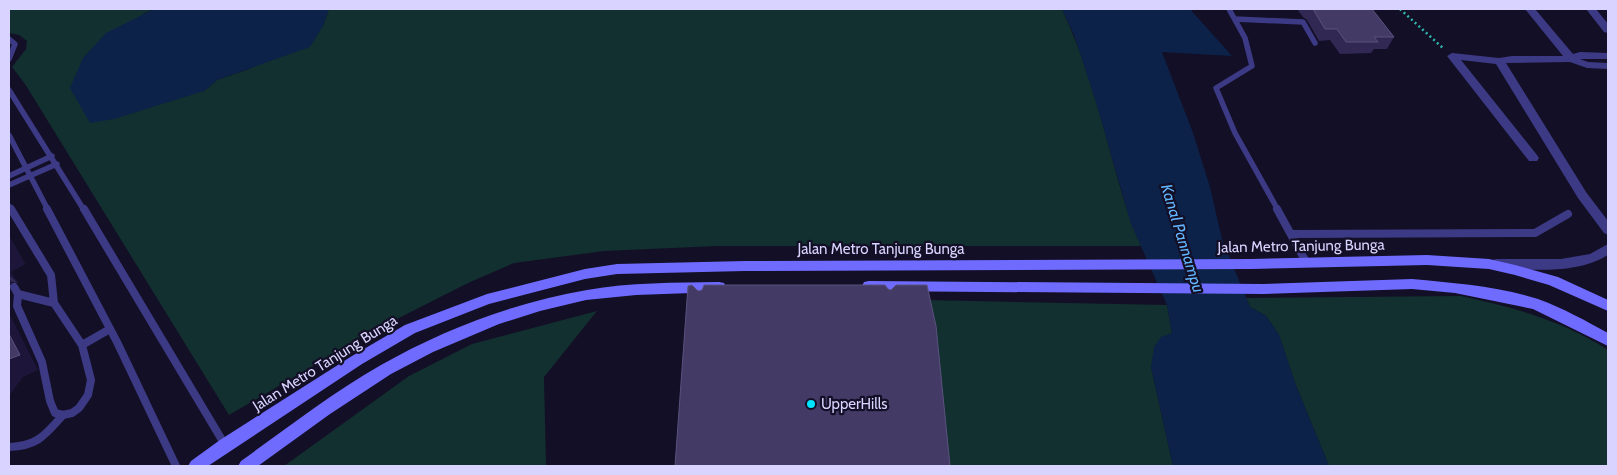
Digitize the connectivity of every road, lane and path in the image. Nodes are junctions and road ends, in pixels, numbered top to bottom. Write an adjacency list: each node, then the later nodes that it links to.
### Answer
1 (1229, 9): 5 (lane)
2 (1400, 9): 9 (path)
3 (1530, 9): 12 (street)
4 (1591, 9): 6 (street)
5 (1235, 19): 8 (lane); 26 (lane)
6 (1608, 30)
7 (9, 39): 11 (lane)
8 (1315, 43)
9 (1452, 56): 13 (street); 17 (street)
10 (1608, 56): 12 (street)
11 (9, 58)
12 (1571, 60): 13 (street); 14 (street)
13 (1499, 61): 25 (street)
14 (1608, 66)
15 (9, 90): 18 (lane)
16 (9, 135): 19 (lane)
17 (1534, 158)
18 (54, 160): 19 (lane); 20 (lane); 38 (lane)
19 (27, 168): 20 (lane); 21 (lane)
20 (31, 175): 22 (lane); 34 (lane)
21 (9, 176)
22 (9, 185)
23 (9, 206): 32 (lane)
24 (1568, 214): 26 (lane)
25 (1608, 230)
26 (1292, 234): 28 (lane)
27 (1608, 249): 29 (street)
28 (1306, 262): 29 (main road, Jalan Metro Tanjung Bunga); 38 (main road, Jalan Metro Tanjung Bunga)
29 (1489, 264): 33 (main road, Jalan Metro Tanjung Bunga)
30 (860, 286): 35 (main road)
31 (732, 287): 42 (main road)
32 (54, 303): 36 (lane); 37 (lane)
33 (1608, 306)
34 (110, 329): 36 (lane); 40 (lane)
35 (1608, 340)
36 (82, 345): 37 (lane)
37 (63, 415): 39 (lane)
38 (224, 445): 41 (main road, Jalan Metro Tanjung Bunga)
39 (9, 447)
40 (176, 466)
41 (196, 466)
42 (246, 466)

